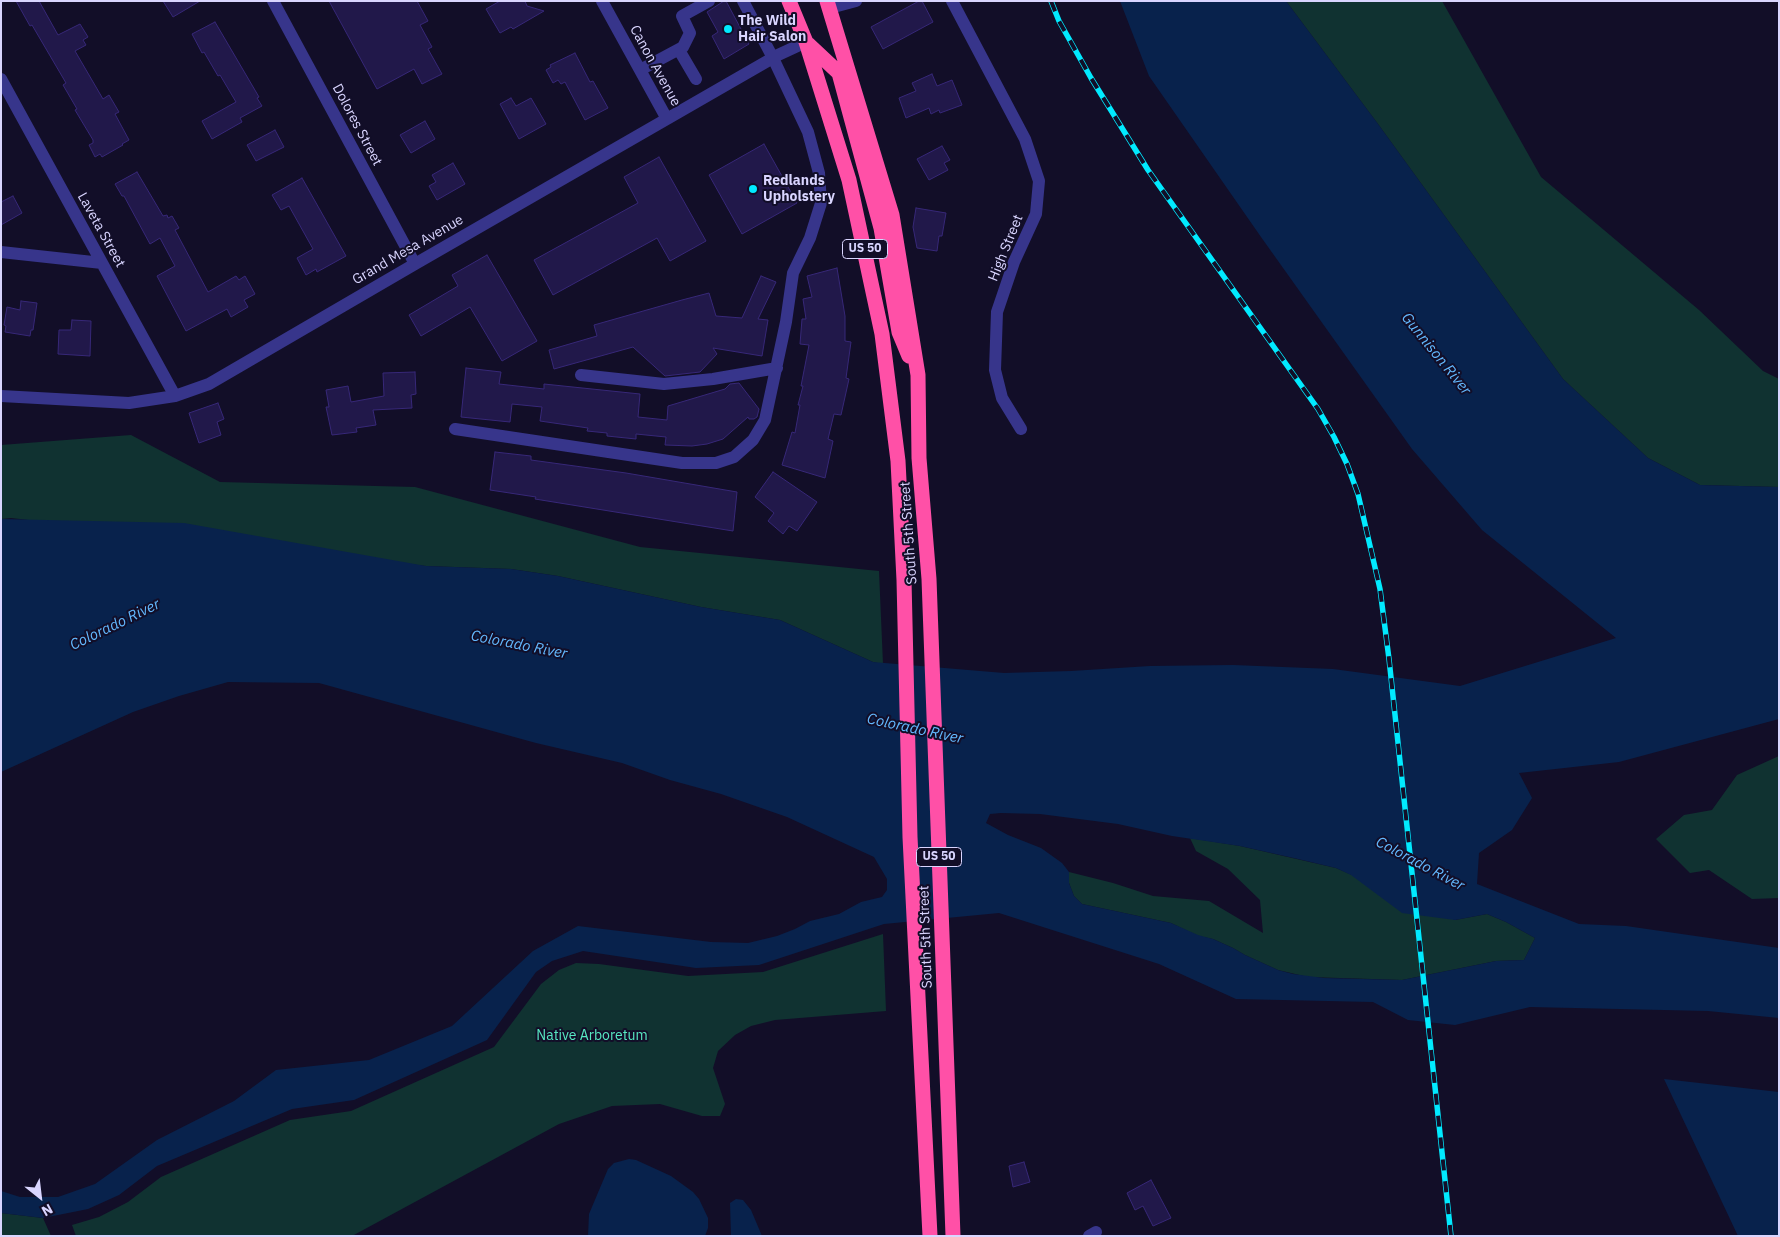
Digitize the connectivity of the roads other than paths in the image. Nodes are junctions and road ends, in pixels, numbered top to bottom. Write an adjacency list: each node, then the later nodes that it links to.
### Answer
1 (273, 1): 18 (street, Dolores Street)
2 (602, 1): 12 (street, Canon Avenue)
3 (709, 1): 10 (street)
4 (742, 1): 11 (street)
5 (788, 1): 9 (highway, US 50)
6 (856, 1): 8 (street)
7 (952, 1): 25 (street, High Street)
8 (825, 4): 21 (highway, US 50)
9 (806, 42): 11 (street, Grand Mesa Avenue); 21 (highway); 26 (highway, South 5th Street / US 50)
10 (679, 50): 12 (street); 14 (street)
11 (773, 58): 15 (street, Grand Mesa Avenue); 19 (street)
12 (640, 70): 15 (street, Canon Avenue)
13 (1, 79): 17 (street, Laveta Street)
14 (696, 79)
15 (667, 118): 18 (street, Grand Mesa Avenue)
16 (1, 252): 17 (street)
17 (102, 263): 23 (street, Laveta Street)
18 (414, 264): 23 (street, Grand Mesa Avenue)
19 (777, 368): 20 (street); 24 (street)
20 (581, 375)
21 (918, 375): 27 (highway, South 5th Street / US 50)
22 (1, 396): 23 (street, Grand Mesa Avenue)
23 (175, 396)
24 (456, 429)
25 (1021, 429)
26 (930, 1236)
27 (953, 1236)

